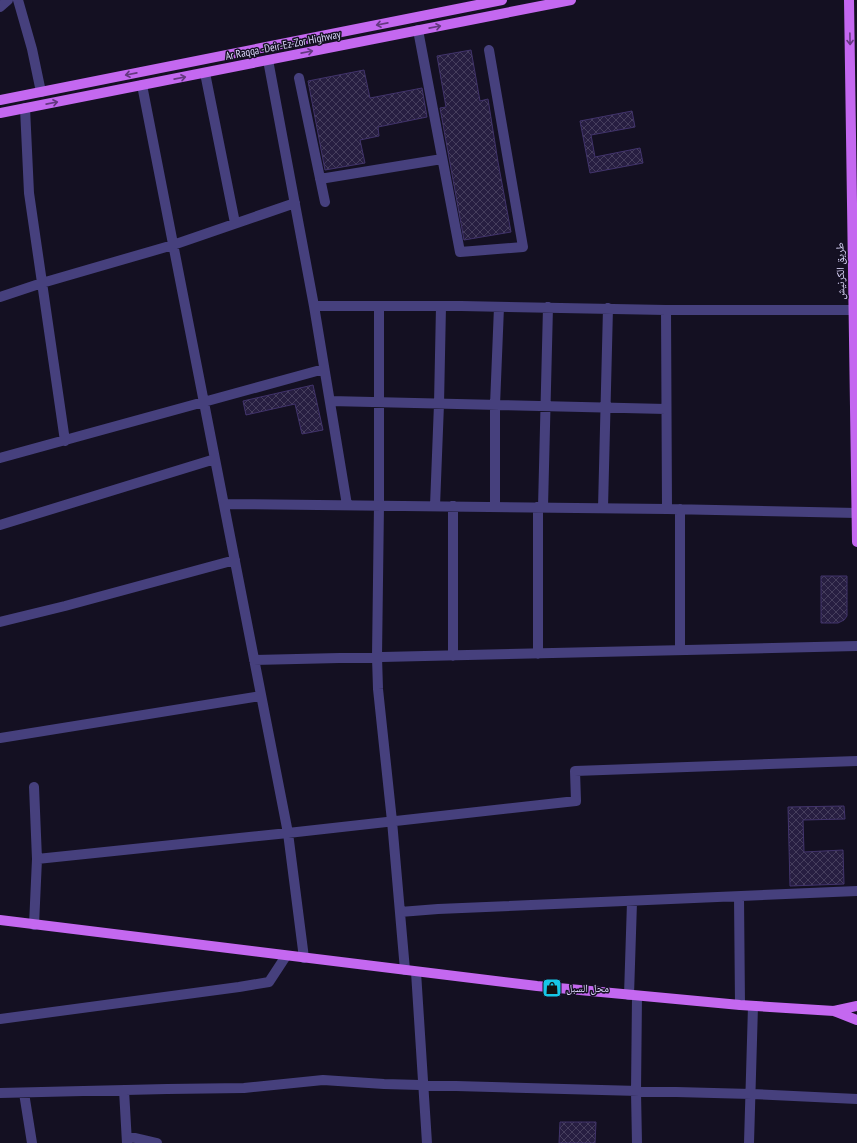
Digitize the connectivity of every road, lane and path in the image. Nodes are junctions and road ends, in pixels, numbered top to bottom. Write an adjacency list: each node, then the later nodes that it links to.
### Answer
1 (8, 0): 6 (street)
2 (18, 0): 13 (street)
3 (502, 0): 13 (main road, Ar Raqqa -Deir-Ez-Zor Highway, one-way to 13)
4 (571, 0): 7 (main road, Ar Raqqa -Deir-Ez-Zor Highway, one-way to 4)
5 (849, 0): 32 (main road, طريق الكرنيش, one-way to 32)
6 (0, 7)
7 (418, 30): 9 (main road, Ar Raqqa -Deir-Ez-Zor Highway, one-way to 7); 17 (street)
8 (489, 50): 17 (street)
9 (268, 60): 10 (main road, Ar Raqqa -Deir-Ez-Zor Highway); 20 (street)
10 (205, 73): 12 (main road, Ar Raqqa -Deir-Ez-Zor Highway, one-way to 10); 21 (street)
11 (299, 78): 18 (street)
12 (142, 85): 15 (main road, Ar Raqqa -Deir-Ez-Zor Highway, one-way to 12); 22 (street)
13 (41, 92): 14 (main road, Ar Raqqa -Deir-Ez-Zor Highway)
14 (0, 100)
15 (25, 108): 16 (main road, Ar Raqqa -Deir-Ez-Zor Highway); 23 (street)
16 (0, 113)
17 (442, 159): 18 (street)
18 (320, 179): 19 (street)
19 (325, 202)
20 (294, 203): 21 (street); 25 (street)
21 (235, 223): 22 (street)
22 (173, 245): 23 (street); 35 (street)
23 (42, 283): 24 (street); 42 (street)
24 (0, 297)
25 (314, 306): 26 (street); 33 (street)
26 (379, 306): 27 (street); 36 (street)
27 (441, 306): 28 (street); 37 (street)
28 (499, 307): 29 (street); 38 (street)
29 (548, 308): 30 (street); 39 (street)
30 (608, 308): 31 (street); 40 (street)
31 (666, 310): 32 (street); 41 (street)
32 (855, 310): 55 (main road, طريق الكرنيش)
33 (324, 369): 34 (street); 35 (street)
34 (330, 401): 36 (street); 46 (street)
35 (204, 403): 42 (street); 44 (street)
36 (379, 403): 37 (street); 47 (street)
37 (439, 404): 38 (street); 48 (street)
38 (495, 405): 39 (street); 50 (street)
39 (546, 406): 40 (street); 51 (street)
40 (605, 408): 41 (street); 52 (street)
41 (666, 409): 53 (street)
42 (65, 441): 43 (street)
43 (0, 458)
44 (215, 459): 45 (street); 56 (street)
45 (224, 504): 46 (street); 58 (street)
46 (347, 505): 47 (street)
47 (379, 505): 48 (street); 64 (street)
48 (435, 506): 49 (street)
49 (453, 506): 50 (street); 63 (street)
50 (495, 506): 51 (street)
51 (541, 507): 52 (street); 62 (street)
52 (603, 508): 53 (street)
53 (667, 508): 54 (street)
54 (680, 509): 55 (street); 61 (street)
55 (857, 513): 57 (main road, طريق الكرنيش)
56 (0, 525)
57 (857, 542)
58 (235, 560): 59 (street); 65 (street)
59 (0, 622)
60 (857, 646): 61 (street)
61 (680, 650): 62 (street)
62 (538, 654): 63 (street)
63 (453, 656): 64 (street)
64 (377, 658): 65 (street); 70 (street)
65 (254, 660): 66 (street)
66 (261, 696): 67 (street); 71 (street)
67 (0, 738)
68 (857, 761): 70 (street)
69 (34, 787): 72 (street)
70 (392, 822): 71 (street); 76 (street)
71 (288, 833): 72 (street); 80 (street)
72 (37, 858): 78 (street)
73 (857, 891): 74 (street)
74 (739, 897): 75 (street); 84 (street)
75 (632, 902): 76 (street); 83 (street)
76 (400, 912): 81 (street)
77 (0, 920): 78 (main road)
78 (34, 925): 79 (main road)
79 (286, 956): 80 (main road); 88 (street)
80 (304, 958): 81 (main road)
81 (405, 970): 82 (main road)
82 (416, 972): 83 (main road); 90 (street)
83 (633, 995): 84 (main road); 92 (street)
84 (740, 1005): 85 (main road)
85 (753, 1006): 87 (main road); 95 (street)
86 (857, 1006): 87 (main road)
87 (834, 1011): 89 (main road)
88 (0, 1019)
89 (857, 1020)
90 (424, 1084): 91 (street); 92 (street); 100 (street)
91 (124, 1090): 94 (street); 97 (street)
92 (636, 1092): 95 (street); 101 (street)
93 (0, 1093): 94 (street)
94 (24, 1093): 98 (street)
95 (751, 1094): 96 (street); 102 (street)
96 (857, 1099)
97 (127, 1139): 99 (street)
98 (32, 1143)
99 (158, 1143)
100 (427, 1143)
101 (637, 1143)
102 (749, 1143)

